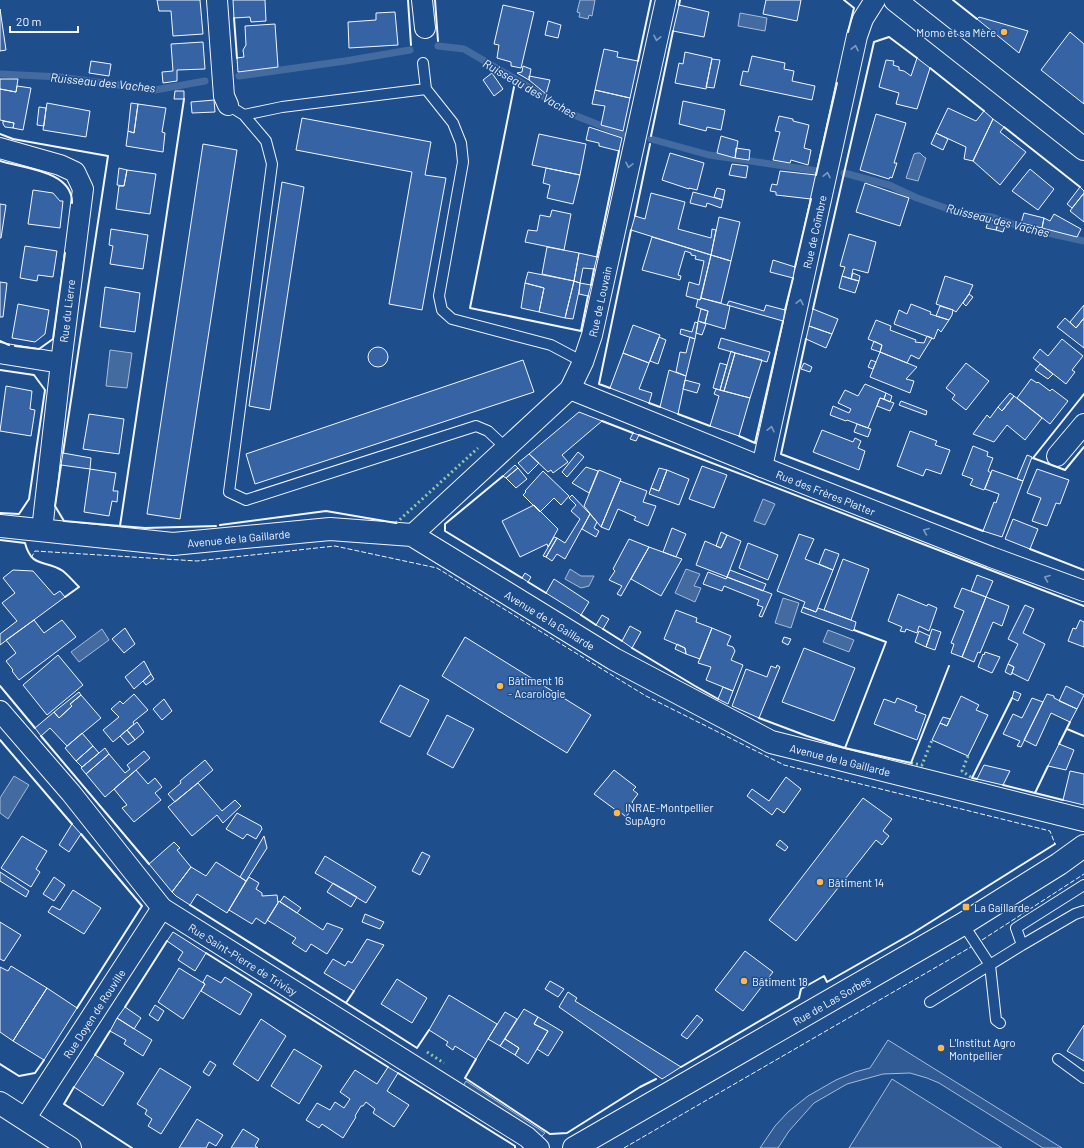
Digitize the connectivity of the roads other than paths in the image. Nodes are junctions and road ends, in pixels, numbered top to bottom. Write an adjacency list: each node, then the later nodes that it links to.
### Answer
1 (217, 0): 9 (street)
2 (422, 0): 6 (street)
3 (666, 0): 13 (street, Rue de Louvain, one-way to 13)
4 (875, 0): 19 (street, Rue de Coïmbre, one-way to 4)
5 (895, 0): 11 (street)
6 (425, 28)
7 (423, 63): 8 (lane)
8 (426, 90): 9 (lane); 13 (lane)
9 (236, 110): 17 (lane)
10 (0, 148): 14 (street, Rue du Lierre)
11 (1084, 149)
12 (0, 353): 14 (street)
13 (582, 362): 15 (street, Rue de Louvain)
14 (61, 363): 21 (street, Rue du Lierre)
15 (570, 389): 17 (street, Rue de Louvain); 19 (street, Rue des Frères Platter)
16 (1084, 424): 18 (street)
17 (505, 447): 22 (street, Rue de Louvain)
18 (1057, 456)
19 (762, 467): 23 (street, Rue des Frères Platter, one-way to 19)
20 (0, 526): 21 (street, Avenue de la Gaillarde)
21 (42, 530): 22 (street, Avenue de la Gaillarde)
22 (412, 535): 25 (street, Avenue de la Gaillarde)
23 (1084, 591)
24 (0, 711): 28 (street, Rue Saint-Pierre de Trivisy)
25 (1084, 820)
26 (1084, 846): 30 (street, Rue de Las Sorbes)
27 (1084, 885): 31 (lane)
28 (162, 908): 38 (street, Rue Doyen de Rouville); 40 (street, Rue Saint-Pierre de Trivisy)
29 (1084, 911): 31 (lane)
30 (963, 924): 32 (lane); 41 (street, Rue de Las Sorbes)
31 (1022, 945): 32 (lane)
32 (990, 965): 33 (lane); 34 (lane)
33 (930, 1002)
34 (1000, 1023)
35 (1058, 1060): 36 (lane)
36 (1084, 1078)
37 (0, 1104): 38 (street)
38 (25, 1119): 39 (street)
39 (70, 1148)
40 (539, 1148)
41 (574, 1148)

